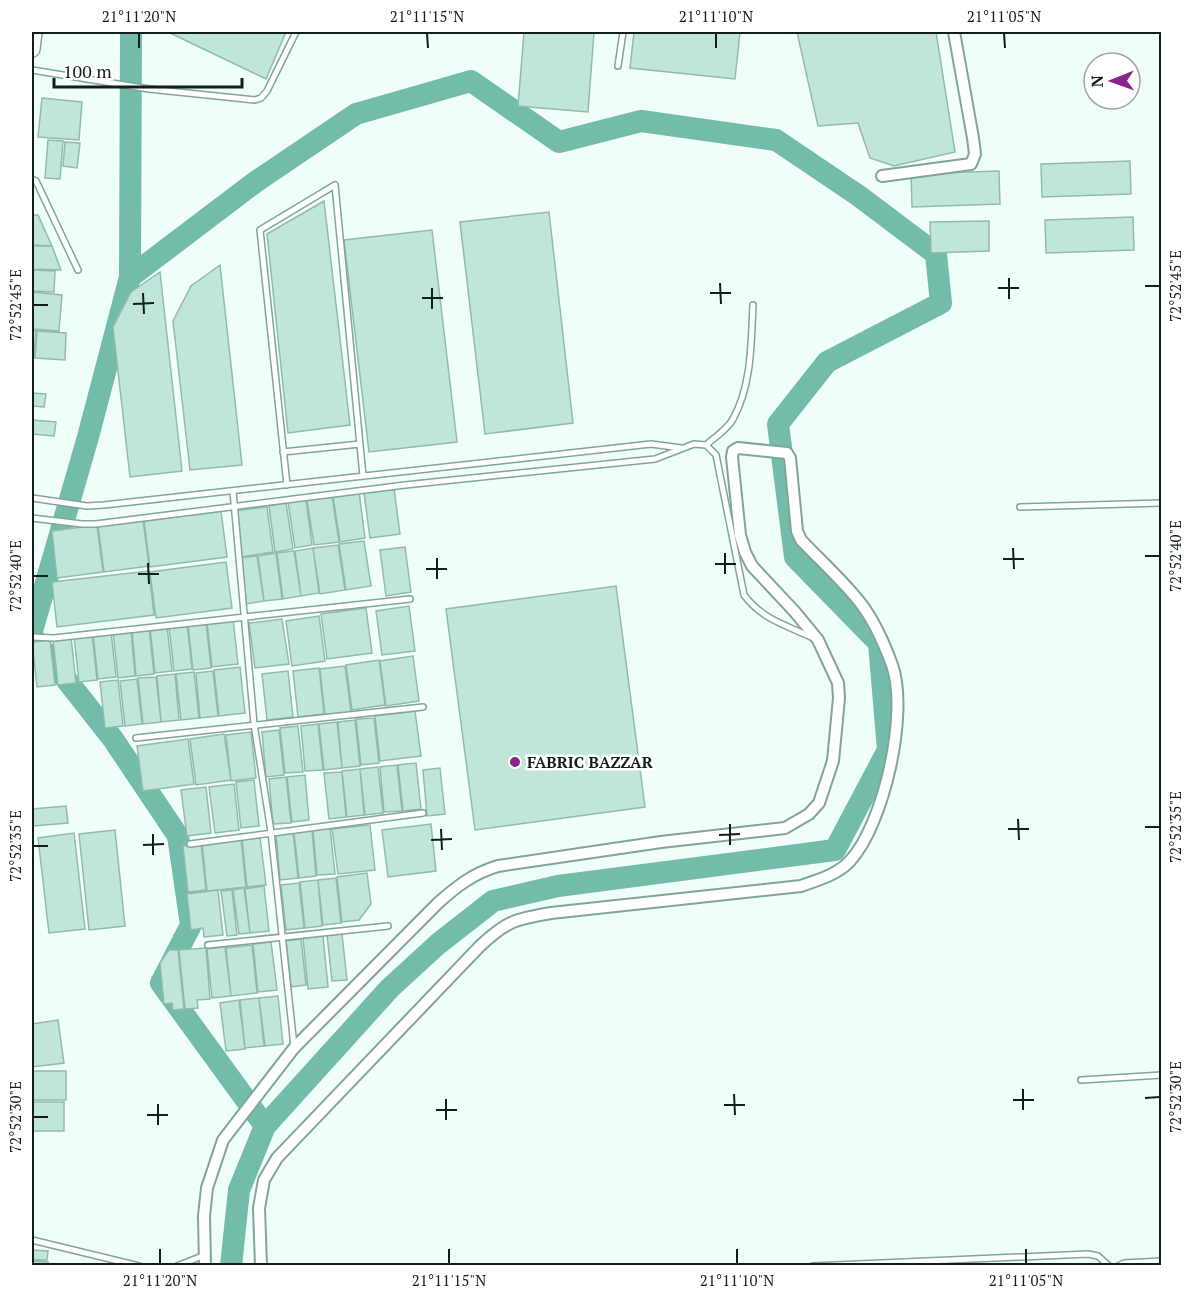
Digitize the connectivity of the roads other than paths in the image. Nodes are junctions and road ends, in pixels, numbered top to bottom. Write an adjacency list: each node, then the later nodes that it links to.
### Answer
1 (34, 32): 5 (street)
2 (296, 32): 7 (lane)
3 (623, 32): 6 (lane)
4 (954, 32): 8 (street)
5 (32, 49)
6 (618, 66)
7 (32, 70)
8 (882, 176)
9 (32, 178): 10 (lane)
10 (78, 270)
11 (753, 305): 13 (lane)
12 (360, 444): 15 (lane); 15 (lane); 16 (lane)
13 (706, 445): 14 (lane); 27 (lane)
14 (682, 448): 16 (lane); 21 (lane)
15 (283, 452): 17 (lane)
16 (363, 476): 17 (lane)
17 (286, 485): 18 (lane)
18 (233, 490): 19 (lane); 21 (lane)
19 (32, 498)
20 (1161, 503): 22 (lane)
21 (234, 506): 23 (lane); 25 (lane)
22 (1020, 507)
23 (32, 518)
24 (410, 599): 25 (lane)
25 (245, 617): 26 (lane); 29 (lane)
26 (32, 638)
27 (818, 640): 37 (street); 46 (street)
28 (423, 707): 29 (lane)
29 (254, 724): 30 (lane); 32 (lane)
30 (136, 738)
31 (423, 813): 32 (lane)
32 (271, 832): 33 (lane); 35 (lane)
33 (190, 844)
34 (388, 926): 35 (lane)
35 (282, 936): 36 (lane); 37 (lane)
36 (208, 945)
37 (294, 1048): 41 (street)
38 (1161, 1075): 39 (lane)
39 (1081, 1080)
40 (32, 1240): 44 (lane)
41 (205, 1260): 45 (lane)
42 (1161, 1261): 49 (lane)
43 (864, 1264): 47 (lane); 48 (lane)
44 (139, 1266)
45 (177, 1266)
46 (261, 1266)
47 (813, 1266)
48 (1109, 1266)
49 (1118, 1266)

